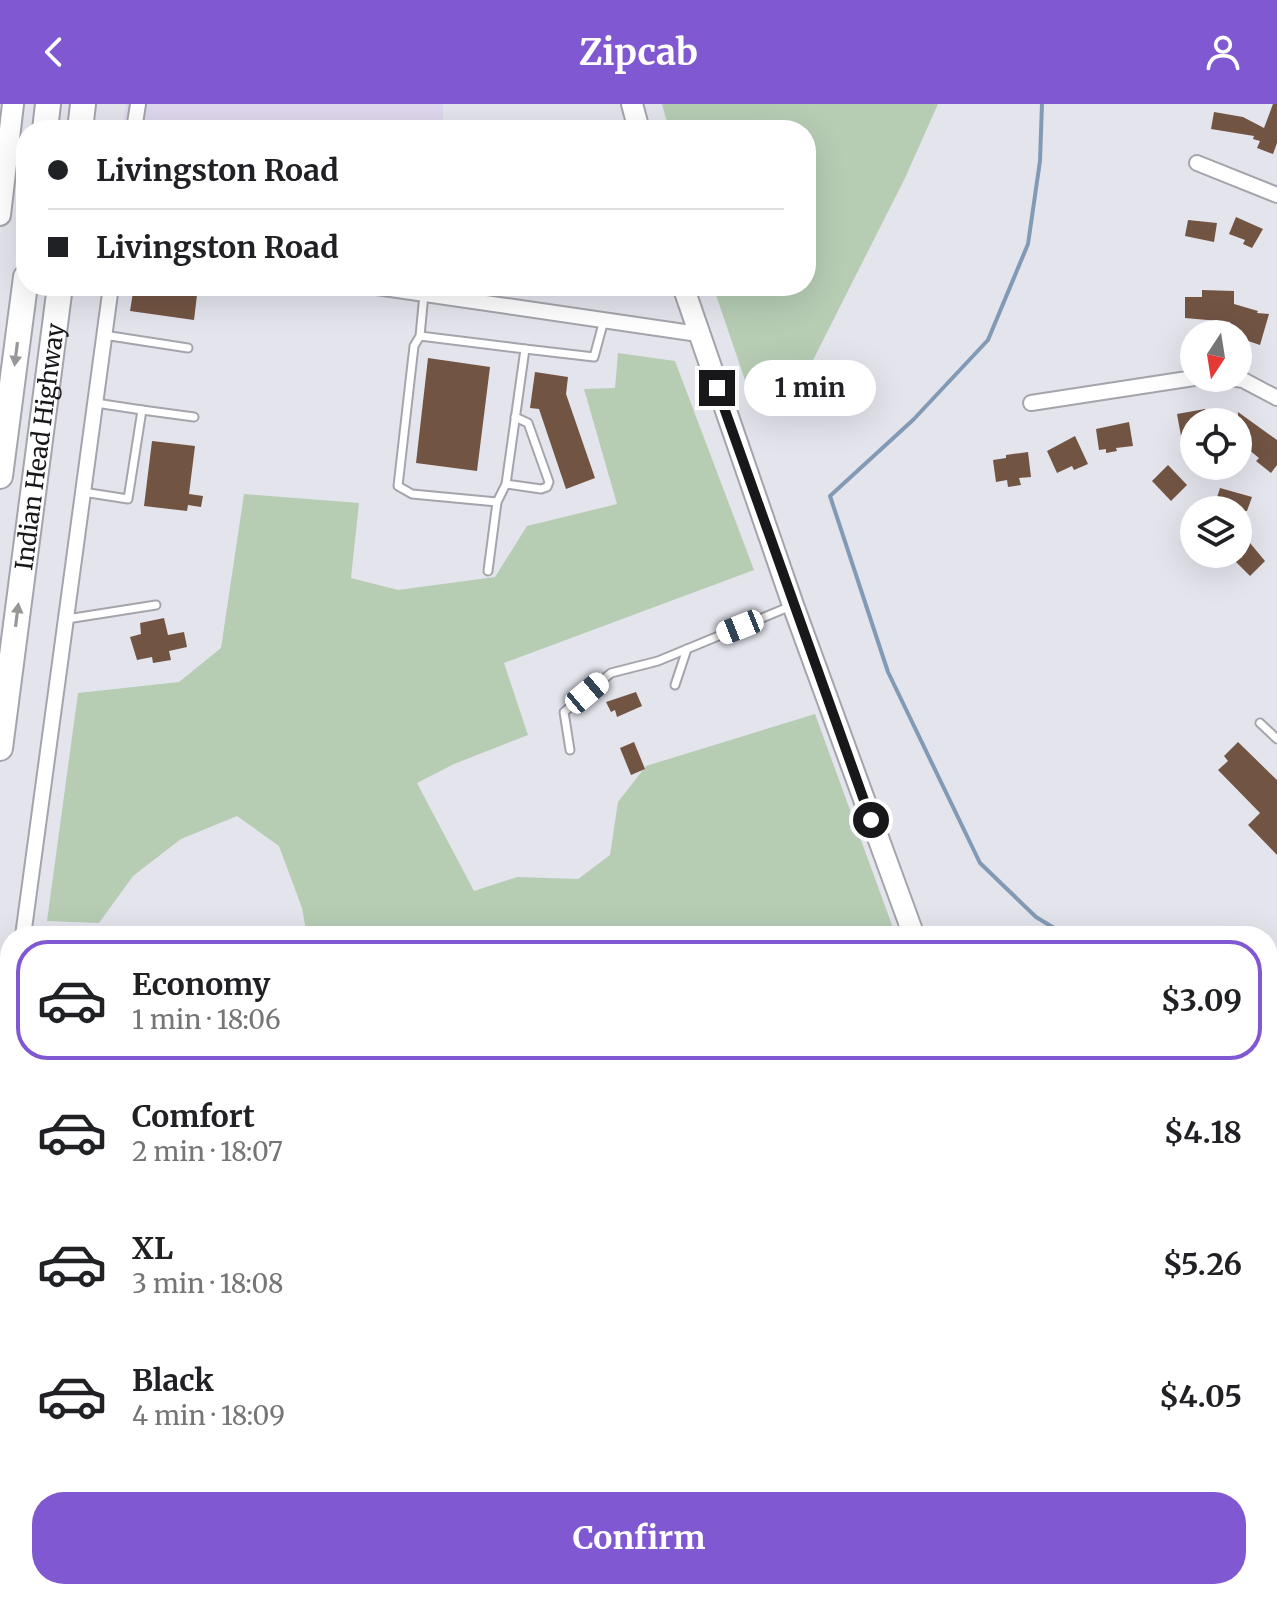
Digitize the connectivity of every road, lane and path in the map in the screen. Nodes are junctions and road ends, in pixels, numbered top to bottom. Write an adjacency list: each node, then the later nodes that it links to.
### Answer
1 (13, 104): 4 (main road)
2 (1197, 163): 3 (street)
3 (1277, 195)
4 (0, 215)
5 (24, 296): 25 (highway, Indian Head Highway, one-way to 25)
6 (59, 296): 37 (highway, Indian Head Highway, one-way to 6)
7 (110, 296): 13 (street)
8 (424, 296): 14 (lane)
9 (438, 296): 11 (street)
10 (686, 296): 12 (main road)
11 (604, 320): 12 (street); 16 (lane)
12 (698, 334): 31 (main road)
13 (104, 335): 15 (lane); 20 (street)
14 (420, 336): 16 (lane); 28 (lane)
15 (188, 348)
16 (525, 349): 24 (lane)
17 (1180, 380): 21 (street)
18 (1252, 385): 19 (street)
19 (1277, 398)
20 (95, 403): 22 (lane); 27 (street)
21 (1031, 403)
22 (142, 410): 23 (lane); 27 (lane)
23 (194, 417)
24 (515, 417): 26 (lane); 26 (lane)
25 (0, 476)
26 (506, 484): 28 (lane)
27 (83, 492): 32 (street)
28 (497, 502): 29 (lane)
29 (488, 571)
30 (156, 605): 32 (lane)
31 (793, 605): 33 (lane); 40 (main road)
32 (64, 620): 39 (street)
33 (687, 649): 34 (lane); 38 (lane)
34 (675, 685)
35 (1260, 723): 36 (lane)
36 (1277, 739)
37 (0, 748)
38 (570, 750)
39 (24, 926)
40 (910, 926)

